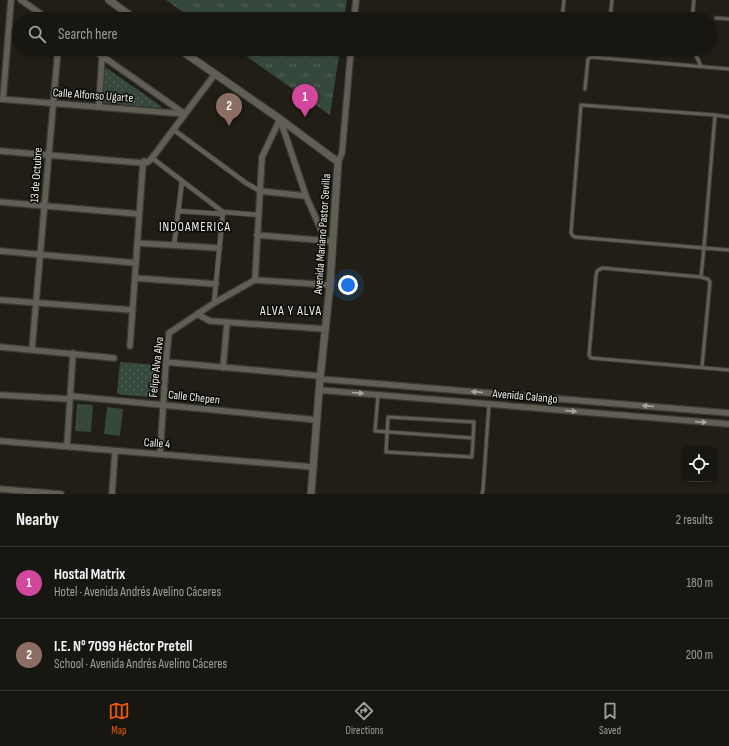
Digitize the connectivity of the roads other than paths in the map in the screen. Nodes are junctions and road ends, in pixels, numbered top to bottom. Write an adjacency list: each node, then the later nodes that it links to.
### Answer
1 (11, 0): 25 (street)
2 (21, 0): 8 (street)
3 (109, 0): 9 (street)
4 (356, 0): 10 (street)
5 (564, 0): 11 (lane)
6 (612, 0): 12 (lane)
7 (694, 0): 13 (lane)
8 (38, 12)
9 (124, 12)
10 (355, 12)
11 (563, 12)
12 (611, 12)
13 (693, 12)
14 (717, 18): 15 (lane)
15 (729, 19)
16 (57, 56): 26 (street, 13 de Octubre)
17 (102, 56): 27 (street); 28 (street)
18 (189, 56): 23 (street)
19 (350, 56): 37 (street, Avenida Mariano Pastor Sevilla)
20 (697, 56): 21 (lane)
21 (702, 66): 22 (lane); 24 (lane)
22 (729, 69)
23 (215, 74): 28 (street); 31 (street)
24 (586, 89)
25 (1, 99): 26 (street, Calle Alfonso Ugarte)
26 (53, 103): 27 (street, Calle Alfonso Ugarte); 35 (street, 13 de Octubre)
27 (99, 106): 28 (street, Calle Alfonso Ugarte)
28 (185, 114): 32 (street)
29 (715, 115): 30 (lane); 53 (lane); 53 (lane)
30 (729, 117)
31 (280, 119): 37 (street); 40 (street); 41 (street)
32 (174, 130): 33 (street); 40 (street)
33 (163, 144): 36 (street); 38 (street)
34 (0, 151): 35 (street)
35 (49, 155): 38 (street); 43 (street, 13 de Octubre)
36 (152, 158): 38 (street); 39 (street)
37 (338, 162): 49 (street, Avenida Mariano Pastor Sevilla)
38 (143, 163): 46 (street)
39 (182, 180): 44 (street); 45 (street)
40 (260, 191): 41 (street); 47 (street)
41 (306, 196): 49 (street)
42 (0, 202): 43 (street)
43 (45, 206): 46 (street); 56 (street, 13 de Octubre)
44 (178, 211): 45 (street); 51 (street)
45 (223, 213): 47 (street); 52 (street)
46 (139, 214): 50 (street)
47 (259, 215): 48 (street)
48 (257, 235): 49 (street); 60 (street)
49 (330, 241): 62 (street, Avenida Mariano Pastor Sevilla)
50 (137, 243): 51 (street); 57 (street)
51 (174, 246): 52 (street)
52 (219, 248): 61 (street)
53 (704, 248): 54 (lane); 58 (lane)
54 (729, 250)
55 (0, 251): 56 (street)
56 (40, 254): 57 (street); 64 (street, 13 de Octubre)
57 (136, 263): 59 (street)
58 (701, 277): 77 (lane); 77 (lane)
59 (134, 278): 61 (street); 66 (street)
60 (255, 280): 62 (street); 65 (street, Felipe Alva Alva)
61 (216, 284): 65 (street)
62 (330, 285): 69 (street, Avenida Mariano Pastor Sevilla)
63 (0, 300): 64 (street)
64 (36, 302): 66 (street); 72 (street, 13 de Octubre)
65 (214, 303): 67 (street, Felipe Alva Alva)
66 (132, 310): 70 (street)
67 (197, 314): 68 (street); 75 (street, Felipe Alva Alva)
68 (227, 323): 69 (street); 76 (street)
69 (325, 330): 79 (street, Avenida Mariano Pastor Sevilla)
70 (130, 346)
71 (0, 347): 72 (street)
72 (32, 349): 73 (street)
73 (73, 354): 74 (street); 83 (street)
74 (114, 358)
75 (166, 362): 76 (street, Avenida Calango); 85 (street, Felipe Alva Alva)
76 (223, 368): 79 (street, Avenida Calango)
77 (702, 368): 78 (lane)
78 (729, 370)
79 (320, 378): 80 (street, Avenida Mariano Pastor Sevilla); 86 (street, Avenida Calango, one-way to 79)
80 (319, 390): 82 (street, Avenida Calango, one-way to 82); 87 (street, Avenida Mariano Pastor Sevilla)
81 (0, 395): 83 (street, Calle Chepen)
82 (378, 395): 84 (street, Avenida Calango); 89 (lane)
83 (70, 397): 85 (street, Calle Chepen); 92 (street)
84 (489, 404): 88 (street, Avenida Calango, one-way to 88); 100 (lane)
85 (163, 405): 87 (street, Calle Chepen); 94 (street, Felipe Alva Alva)
86 (729, 413)
87 (317, 420): 95 (street, Avenida Mariano Pastor Sevilla)
88 (729, 424)
89 (388, 432): 90 (lane); 90 (lane); 90 (lane)
90 (473, 438)
91 (0, 441): 92 (street, Calle 4)
92 (67, 446): 93 (street, Calle 4)
93 (116, 451): 94 (street, Calle 4); 98 (street)
94 (160, 454): 95 (street, Calle 4)
95 (313, 467): 99 (street, Avenida Mariano Pastor Sevilla)
96 (0, 489): 97 (street)
97 (61, 494)
98 (112, 494)
99 (311, 494)
100 (482, 494)

